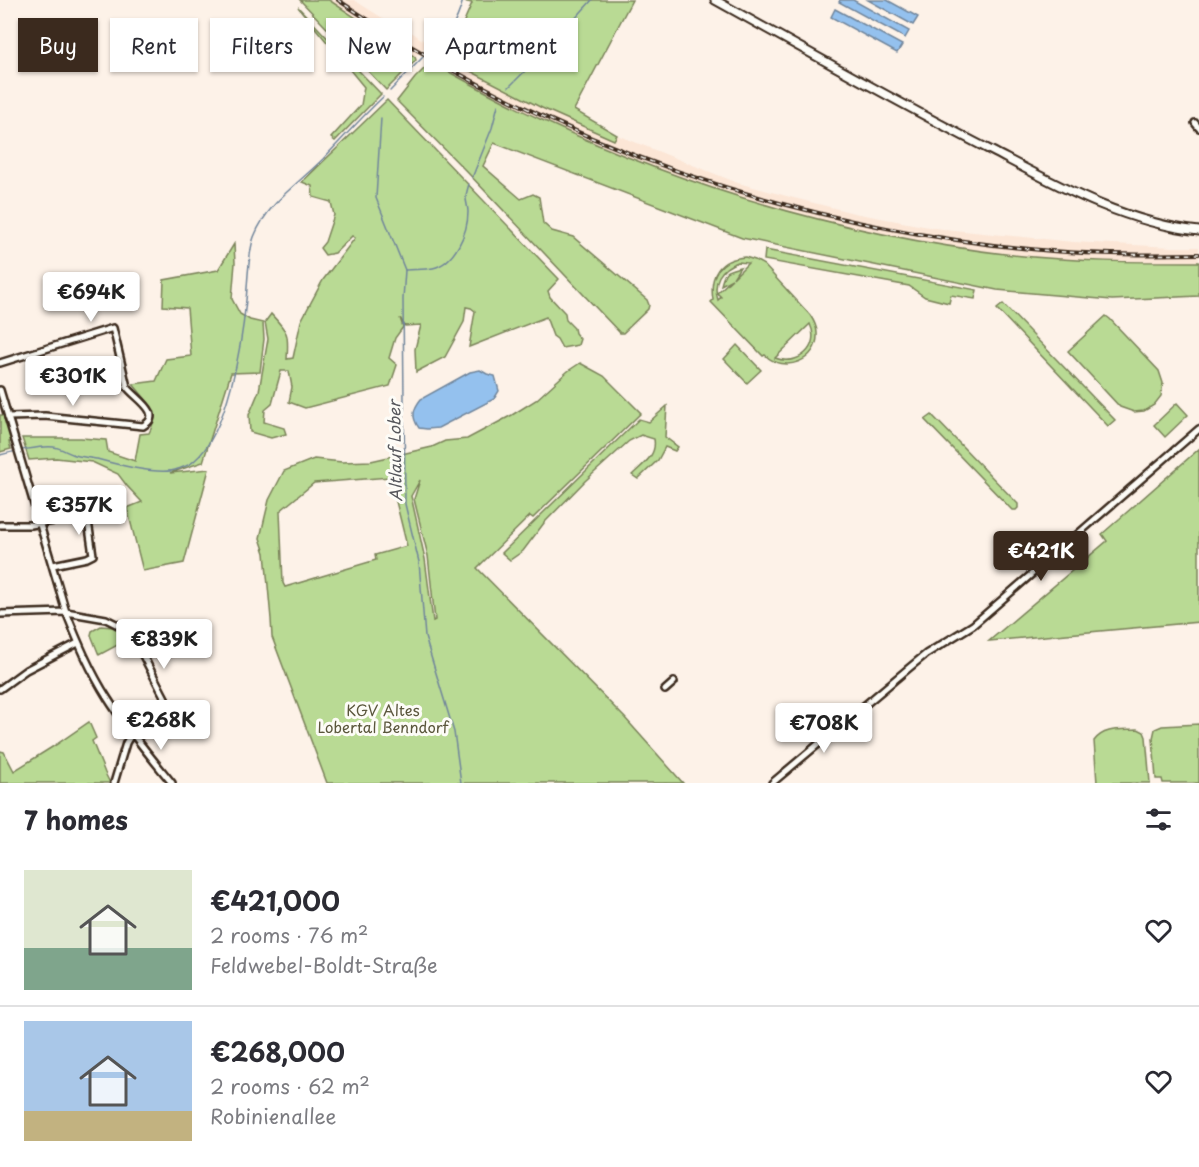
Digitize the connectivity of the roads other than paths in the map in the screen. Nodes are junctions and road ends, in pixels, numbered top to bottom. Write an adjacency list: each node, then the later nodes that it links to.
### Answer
1 (715, 0): 2 (main road)
2 (1199, 231)
3 (0, 363): 5 (street)
4 (0, 390): 5 (street)
5 (8, 417): 7 (street)
6 (1199, 429): 20 (street)
7 (40, 524): 8 (street); 9 (street); 9 (street)
8 (0, 525)
9 (52, 566): 10 (street)
10 (66, 612): 11 (street); 12 (street); 16 (street)
11 (0, 614)
12 (78, 643): 14 (street); 17 (street)
13 (674, 682): 15 (street)
14 (0, 690)
15 (665, 690)
16 (165, 698)
17 (132, 733): 18 (street); 19 (street)
18 (114, 783)
19 (172, 783)
20 (772, 783)

